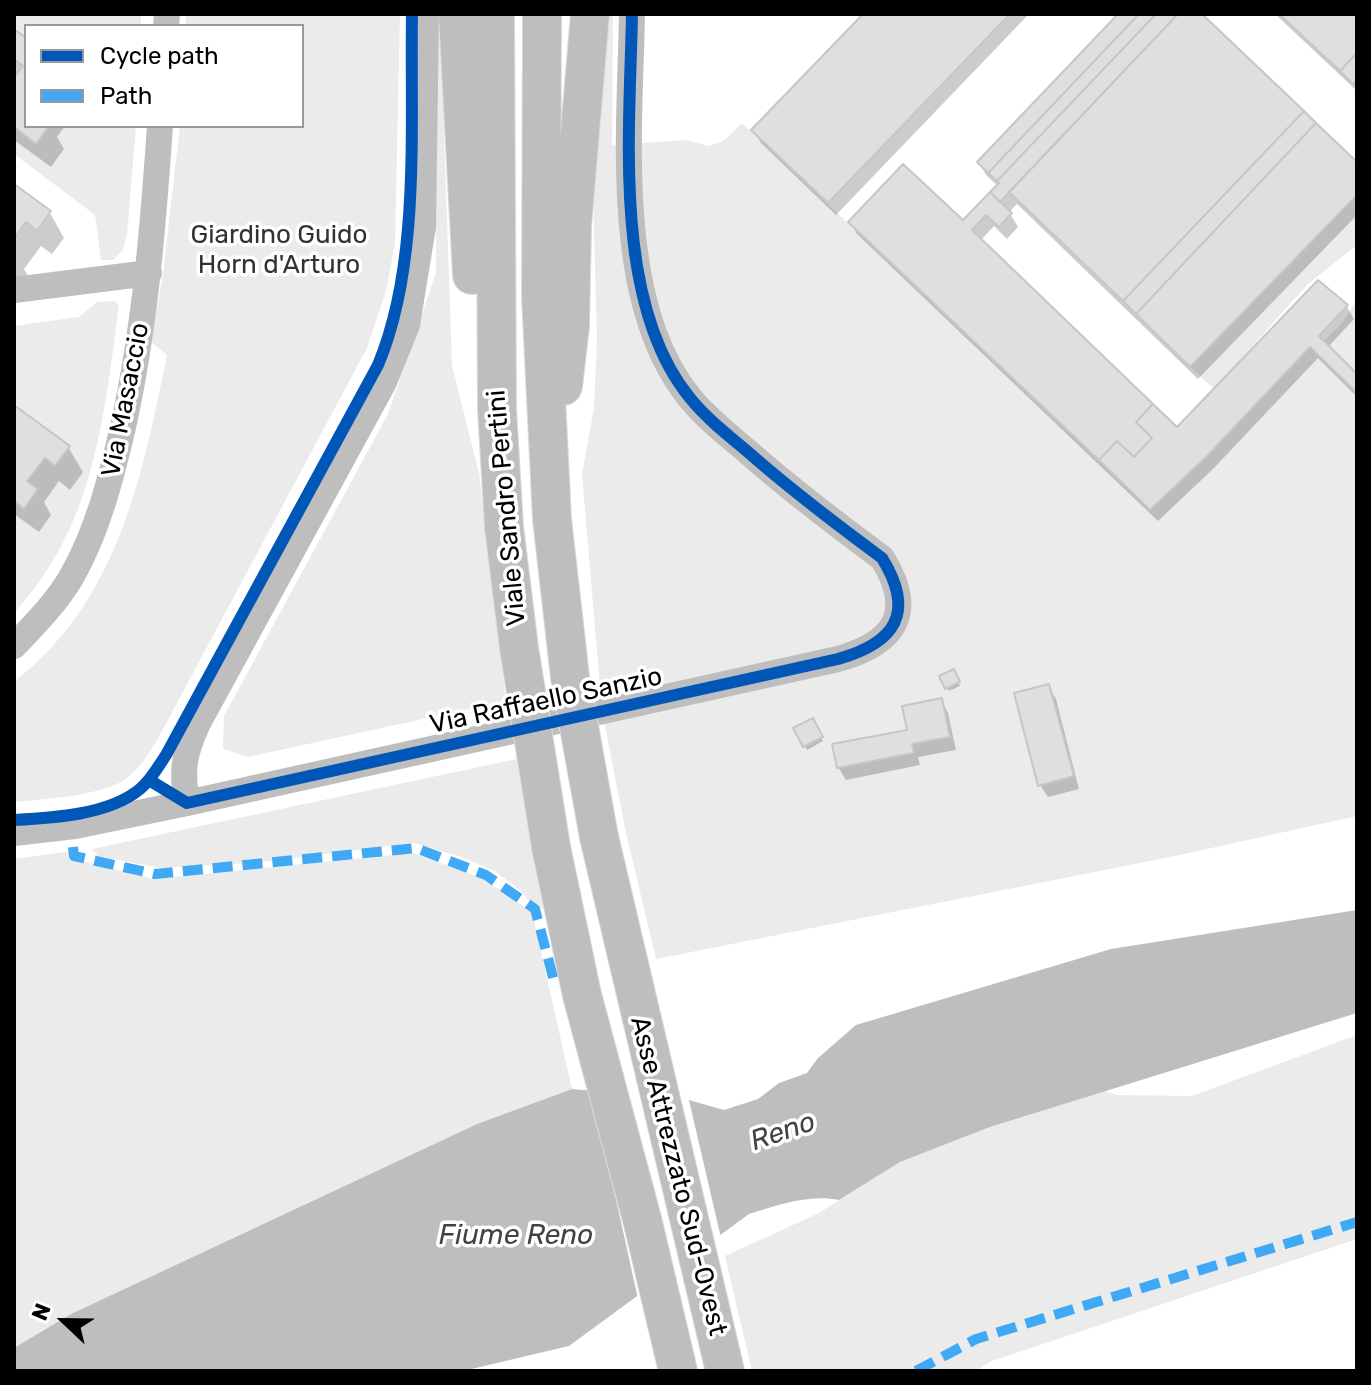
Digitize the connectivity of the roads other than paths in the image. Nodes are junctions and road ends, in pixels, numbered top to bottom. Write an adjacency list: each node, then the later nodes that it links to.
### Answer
1 (426, 14): 13 (street)
2 (458, 14): 10 (highway)
3 (495, 14): 10 (highway, Viale Sandro Pertini)
4 (542, 14): 11 (highway, Viale Sandro Pertini)
5 (590, 14): 11 (highway)
6 (632, 14): 13 (street, Via Raffaello Sanzio)
7 (160, 128): 8 (street, Via Masaccio)
8 (149, 273): 9 (street); 12 (street, Via Masaccio)
9 (14, 290)
10 (497, 409): 16 (highway, Viale Sandro Pertini, bridge)
11 (552, 502): 15 (highway, Viale Sandro Pertini, bridge)
12 (14, 646)
13 (187, 803): 14 (street, Via Raffaello Sanzio)
14 (14, 833)
15 (631, 982): 18 (highway, Asse Attrezzato Sud-Ovest)
16 (582, 995): 17 (highway, Asse Attrezzato Sud-Ovest)
17 (678, 1371)
18 (725, 1371)

